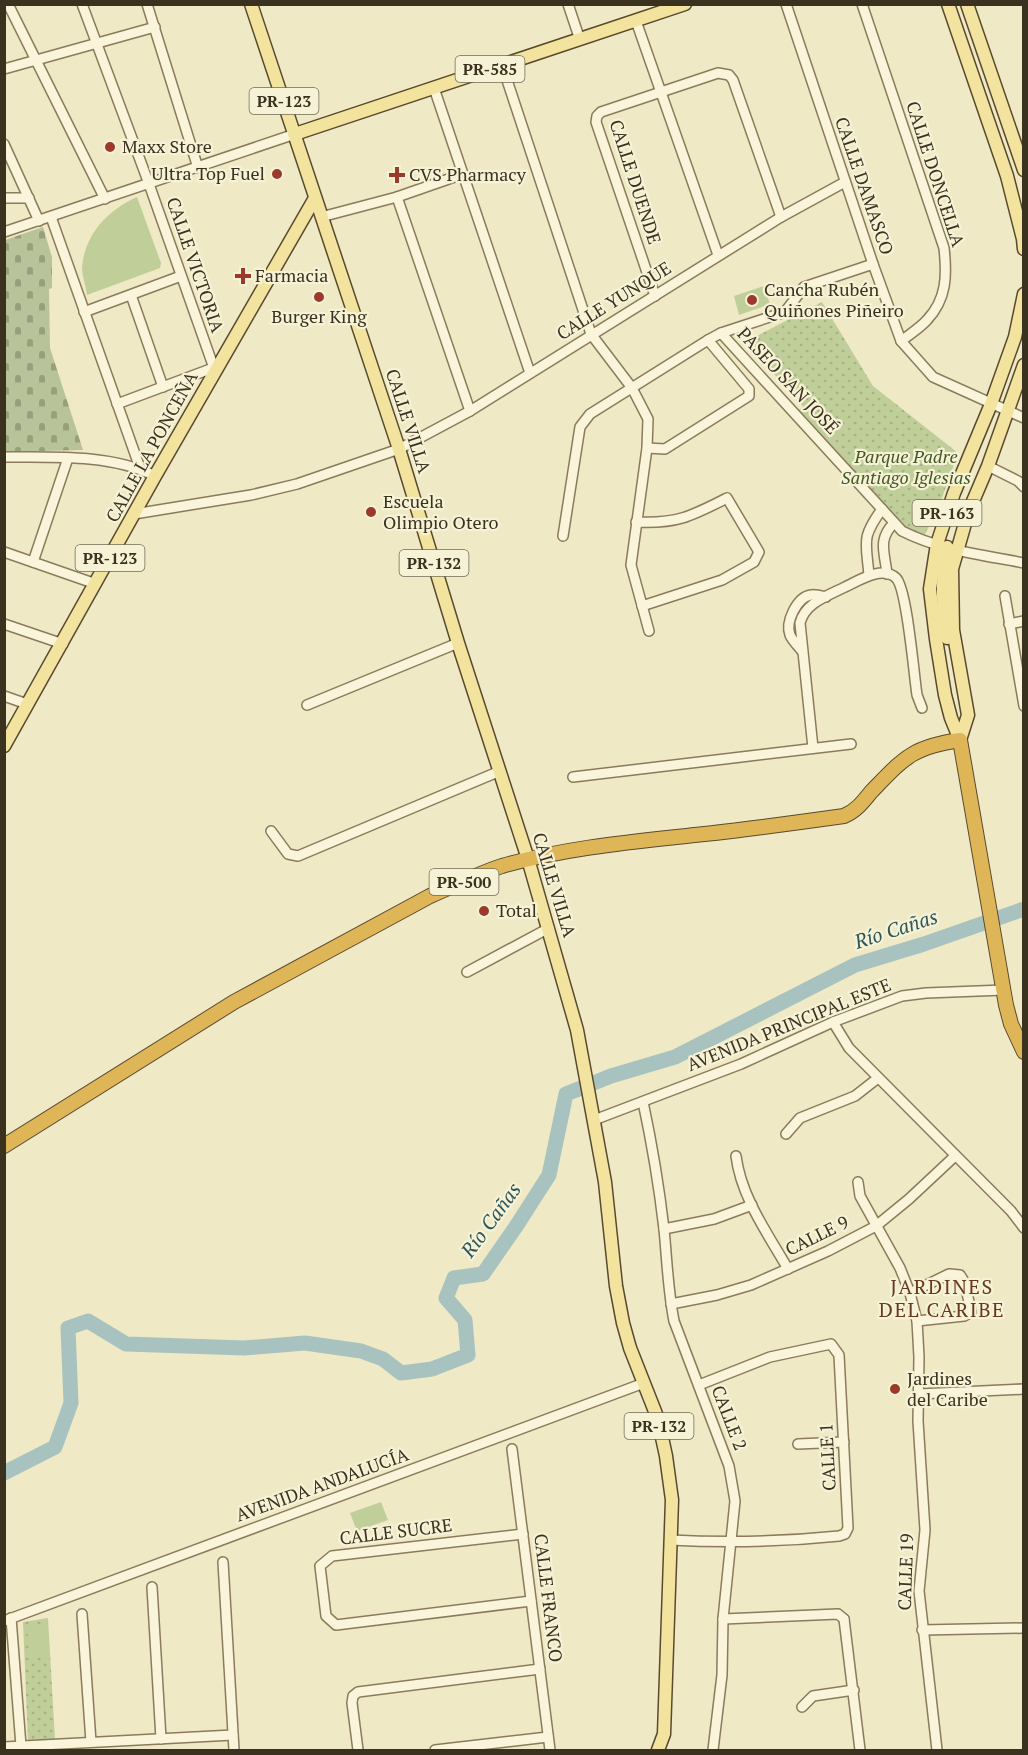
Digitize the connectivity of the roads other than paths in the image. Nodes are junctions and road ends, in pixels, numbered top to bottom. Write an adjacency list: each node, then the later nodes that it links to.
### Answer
1 (8, 4): 15 (street)
2 (82, 4): 14 (street, CALLE VICTORIA)
3 (147, 4): 12 (street)
4 (251, 4): 20 (main road, CALLE VILLA / PR-123)
5 (568, 4): 13 (street)
6 (685, 4): 11 (main road, PR-585)
7 (786, 4): 25 (street, CALLE DAMASCO)
8 (862, 4): 48 (street, CALLE DONCELLA)
9 (948, 4): 37 (main road)
10 (967, 4): 23 (main road)
11 (636, 21): 13 (main road, PR-585); 19 (street)
12 (154, 27): 14 (street); 22 (street)
13 (580, 40): 16 (main road, PR-585)
14 (98, 43): 15 (street); 26 (street, CALLE VICTORIA)
15 (36, 60): 17 (street); 31 (street)
16 (502, 65): 18 (main road, PR-585); 46 (street)
17 (4, 69)
18 (434, 88): 20 (main road, PR-585); 24 (street)
19 (660, 92): 32 (street, CALLE DUENDE); 38 (street); 43 (street, CALLE DUENDE)
20 (295, 134): 22 (street, PR-585); 30 (main road, CALLE VILLA / PR-123)
21 (4, 144): 29 (street)
22 (198, 168): 26 (street, PR-585)
23 (1023, 170)
24 (463, 174): 27 (street); 51 (street)
25 (845, 182): 32 (street, CALLE YUNQUE); 39 (street, CALLE DAMASCO)
26 (149, 184): 31 (street, PR-585); 40 (street, CALLE VICTORIA)
27 (397, 197): 34 (street); 56 (street)
28 (4, 198): 29 (street)
29 (29, 198): 35 (street)
30 (315, 198): 34 (main road, CALLE VILLA / PR-132); 50 (main road, CALLE LA PONCEÑA / PR-123)
31 (105, 199): 33 (street, PR-585)
32 (781, 216): 38 (street, CALLE YUNQUE)
33 (51, 217): 35 (street); 44 (street)
34 (321, 217): 60 (main road, CALLE VILLA / PR-132)
35 (39, 221): 36 (street)
36 (4, 232)
37 (1023, 249)
38 (718, 255): 43 (street, CALLE YUNQUE)
39 (873, 264): 45 (street); 48 (street, CALLE DAMASCO)
40 (180, 276): 42 (street); 50 (street, CALLE VICTORIA)
41 (1023, 294): 55 (main road, PR-163)
42 (131, 295): 44 (street); 52 (street)
43 (654, 296): 46 (street, CALLE YUNQUE)
44 (84, 312): 54 (street)
45 (721, 333): 47 (street); 67 (street, PASEO SAN JOSÉ)
46 (591, 334): 51 (street, CALLE YUNQUE); 53 (street)
47 (708, 340): 53 (street); 59 (street)
48 (901, 341): 55 (street, CALLE DAMASCO)
49 (1023, 365): 57 (main road, PR-163)
50 (214, 370): 52 (street); 65 (main road, CALLE LA PONCEÑA / PR-123)
51 (530, 373): 56 (street, CALLE YUNQUE)
52 (163, 387): 54 (street)
53 (632, 388): 59 (street); 71 (street)
54 (117, 404): 64 (street)
55 (991, 404): 57 (street, CALLE DAMASCO); 72 (main road, PR-163)
56 (470, 411): 60 (street, CALLE YUNQUE)
57 (1007, 411): 58 (street, CALLE DAMASCO); 63 (main road, PR-163)
58 (1023, 418)
59 (647, 448): 69 (street)
60 (399, 449): 68 (street, CALLE YUNQUE); 85 (main road, CALLE VILLA / PR-132)
61 (4, 457): 62 (street)
62 (68, 458): 64 (street); 74 (street)
63 (988, 466): 66 (street); 72 (main road, PR-163)
64 (140, 468): 65 (street)
65 (155, 476): 68 (main road, CALLE LA PONCEÑA / PR-123)
66 (1023, 487)
67 (882, 509): 70 (street, PASEO SAN JOSÉ); 77 (street)
68 (134, 514): 78 (main road, CALLE LA PONCEÑA / PR-123)
69 (636, 522): 80 (street); 80 (street)
70 (894, 523): 72 (street, PASEO SAN JOSÉ); 76 (street)
71 (563, 536)
72 (946, 547): 75 (street, PASEO SAN JOSÉ); 92 (main road, PR-163); 92 (main road, PR-163)
73 (4, 552): 74 (street)
74 (33, 562): 78 (street)
75 (1023, 563)
76 (887, 574): 77 (street); 91 (street)
77 (869, 575): 95 (street)
78 (96, 584): 86 (main road, CALLE LA PONCEÑA / PR-123)
79 (1005, 596): 83 (street)
80 (642, 606): 84 (street)
81 (1023, 621): 83 (street)
82 (4, 624): 86 (street)
83 (1009, 624): 90 (street)
84 (650, 631)
85 (458, 643): 89 (street); 96 (main road, CALLE VILLA / PR-132)
86 (63, 644): 88 (main road, CALLE LA PONCEÑA / PR-123)
87 (4, 696): 88 (street)
88 (27, 704): 94 (main road, CALLE LA PONCEÑA / PR-123)
89 (308, 705)
90 (1023, 706)
91 (922, 708)
92 (960, 740): 99 (highway, PR-500 / PR-500); 102 (highway, PR-163)
93 (851, 744): 95 (street)
94 (4, 746)
95 (813, 748): 97 (street)
96 (500, 771): 98 (street); 99 (main road, CALLE VILLA / PR-132)
97 (573, 777)
98 (271, 831)
99 (528, 859): 100 (main road, CALLE VILLA / PR-132); 109 (highway, PR-500 / PR-500)
100 (549, 928): 101 (street); 107 (main road, CALLE VILLA / PR-132)
101 (467, 972)
102 (1004, 990): 103 (street, AVENIDA PRINCIPAL ESTE); 104 (highway, PR-163)
103 (833, 1023): 105 (street); 106 (street, AVENIDA PRINCIPAL ESTE)
104 (1023, 1052)
105 (878, 1078): 108 (street); 111 (street)
106 (643, 1101): 107 (street, AVENIDA PRINCIPAL ESTE); 116 (street, CALLE 2)
107 (593, 1114): 121 (main road, PR-132)
108 (786, 1134)
109 (4, 1146)
110 (736, 1156): 113 (street)
111 (955, 1156): 114 (street, CALLE 9); 115 (street)
112 (858, 1182): 114 (street, CALLE 19)
113 (752, 1205): 116 (street); 117 (street)
114 (876, 1226): 117 (street, CALLE 9); 118 (street, CALLE 19)
115 (1023, 1228)
116 (664, 1229): 119 (street, CALLE 2)
117 (788, 1269): 119 (street, CALLE 9)
118 (910, 1293): 120 (street, CALLE 19); 120 (street)
119 (671, 1304): 122 (street, CALLE 2)
120 (917, 1321): 124 (street, CALLE 19)
121 (645, 1383): 129 (main road, PR-132); 135 (street, AVENIDA ANDALUCÍA)
122 (699, 1385): 125 (street, CALLE 1); 130 (street, CALLE 2)
123 (1023, 1389): 124 (street)
124 (919, 1394): 138 (street, CALLE 19)
125 (844, 1442): 126 (street); 130 (street, CALLE 1)
126 (798, 1444)
127 (512, 1449): 128 (street, CALLE FRANCO)
128 (523, 1534): 133 (street, CALLE FRANCO); 133 (street, CALLE SUCRE)
129 (670, 1540): 130 (street, CALLE 1); 152 (main road, PR-132)
130 (732, 1543): 136 (street, CALLE 2)
131 (223, 1562): 142 (street)
132 (152, 1587): 144 (street)
133 (531, 1601): 139 (street, CALLE FRANCO)
134 (82, 1614): 145 (street)
135 (8, 1619): 146 (street, AVENIDA ANDALUCÍA)
136 (723, 1619): 140 (street); 153 (street, CALLE 2)
137 (1023, 1628): 138 (street)
138 (922, 1630): 155 (street, CALLE 19)
139 (540, 1670): 143 (street, CALLE FRANCO); 149 (street)
140 (854, 1690): 141 (street); 154 (street)
141 (802, 1707)
142 (233, 1735): 144 (street); 148 (street)
143 (548, 1737): 150 (street); 151 (street, CALLE FRANCO)
144 (161, 1739): 145 (street)
145 (91, 1742): 146 (street)
146 (21, 1746): 147 (street)
147 (4, 1747)
148 (234, 1750)
149 (358, 1750)
150 (435, 1750)
151 (550, 1750)
152 (658, 1750)
153 (713, 1750)
154 (860, 1750)
155 (937, 1750)

